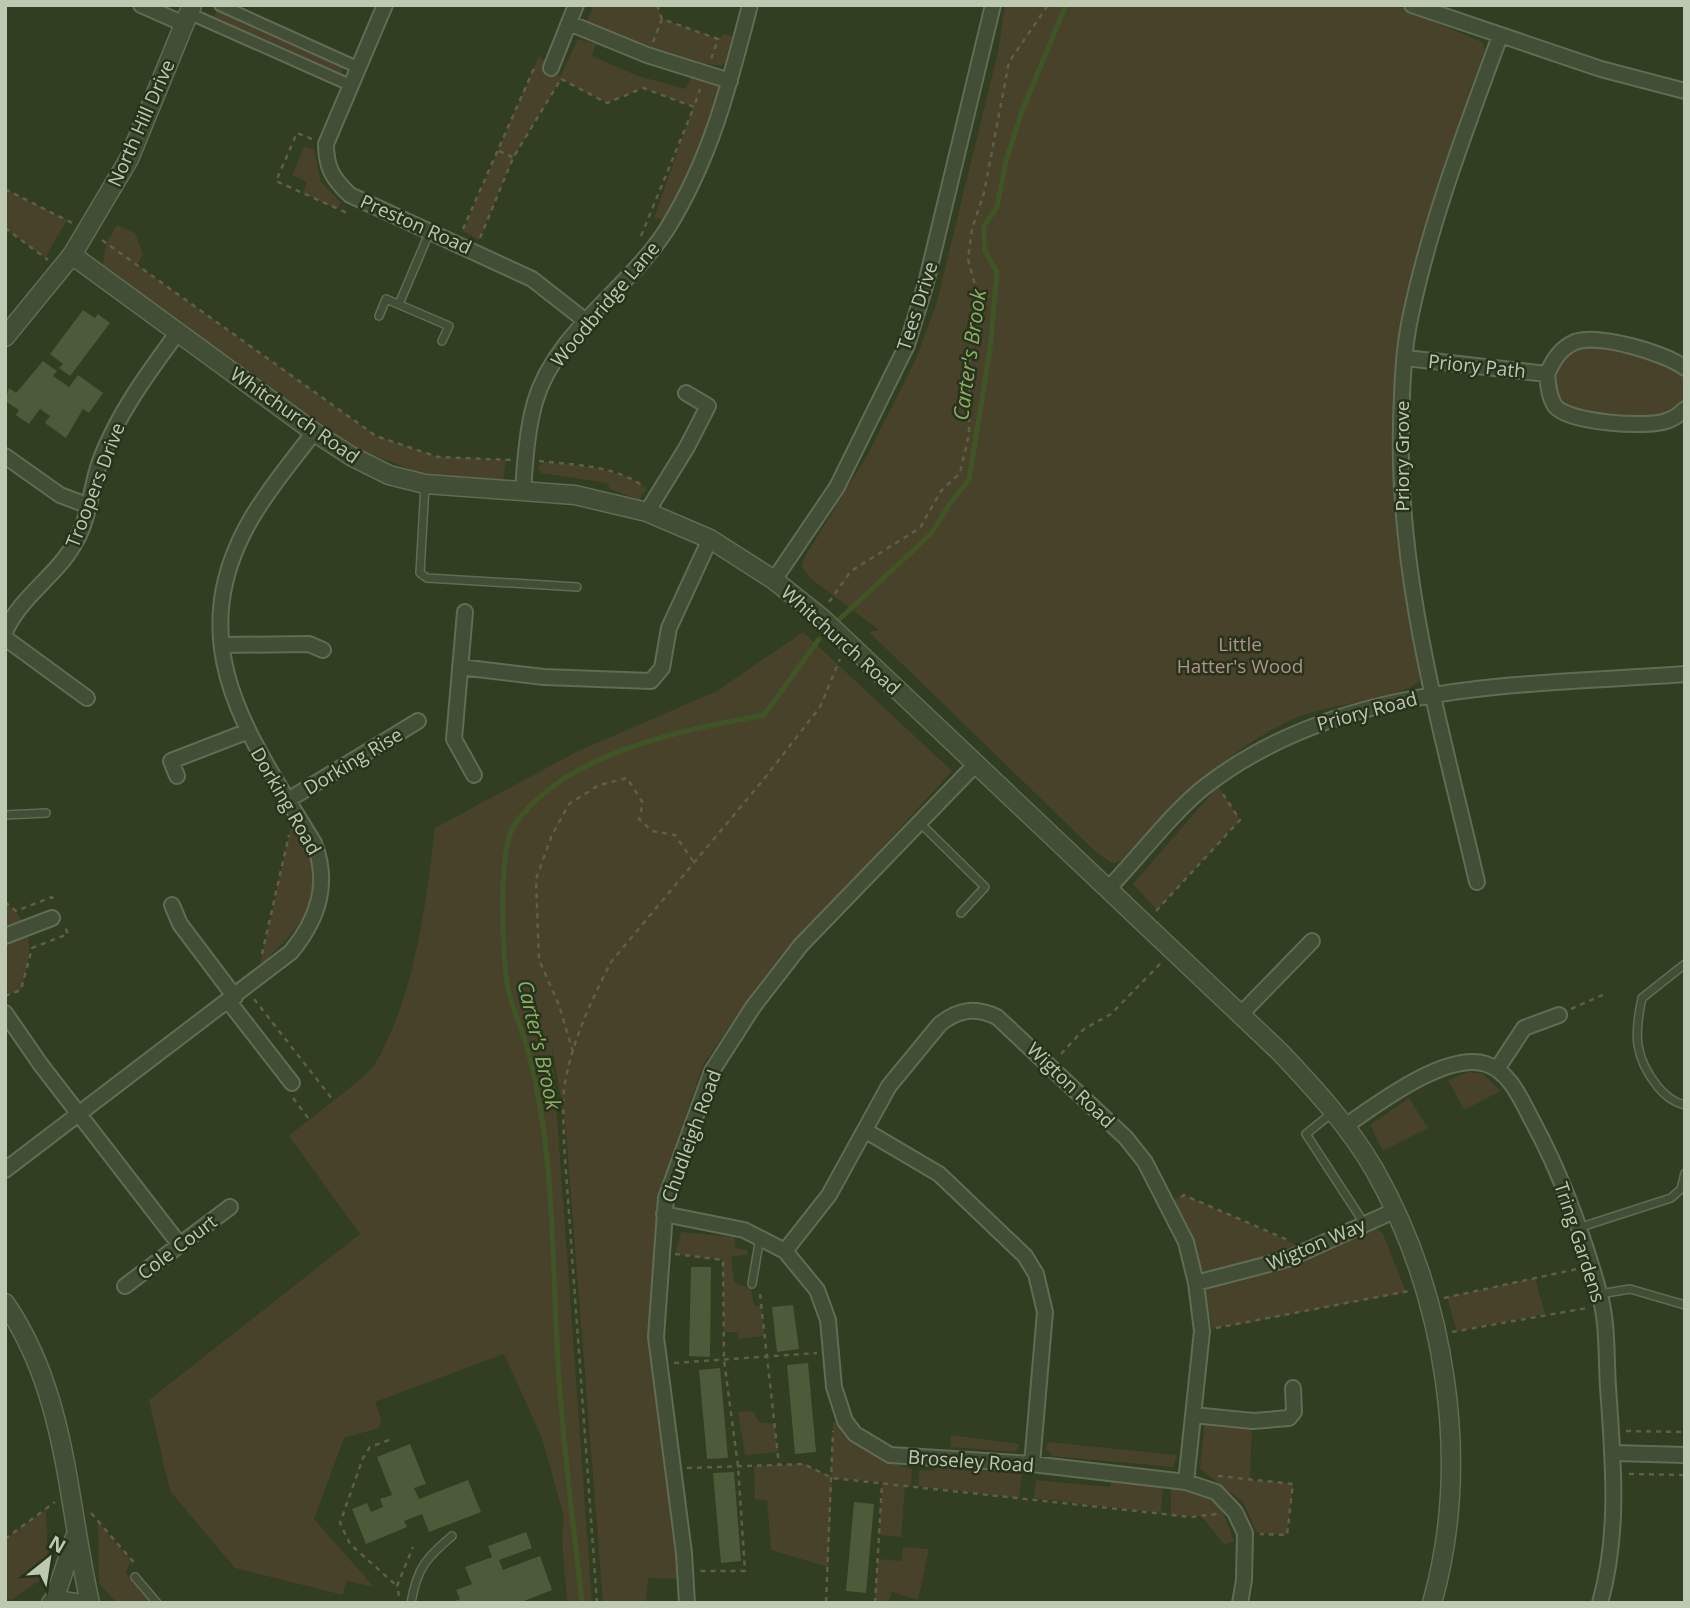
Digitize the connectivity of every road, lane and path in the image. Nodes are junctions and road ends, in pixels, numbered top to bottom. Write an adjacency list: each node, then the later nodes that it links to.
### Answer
1 (141, 5): 9 (street)
2 (220, 5): 14 (street)
3 (385, 5): 14 (street)
4 (576, 5): 11 (street)
5 (750, 5): 16 (street, Woodbridge Lane)
6 (993, 5): 53 (street, Tees Drive)
7 (1048, 5): 56 (path)
8 (1412, 5): 12 (street)
9 (188, 14): 17 (street); 26 (street, North Hill Drive)
10 (662, 19): 13 (path)
11 (569, 23): 13 (street); 15 (street)
12 (1500, 36): 18 (street); 39 (street, Priory Grove)
13 (648, 55): 16 (street)
14 (357, 68): 17 (street)
15 (551, 68): 21 (path); 22 (path)
16 (730, 81): 35 (street, Woodbridge Lane)
17 (350, 85): 20 (street)
18 (1685, 91)
19 (694, 107): 29 (path)
20 (326, 144): 24 (street, Preston Road); 24 (path)
21 (499, 151): 22 (path); 28 (path)
22 (513, 158): 30 (path)
23 (5, 189): 26 (path)
24 (353, 196): 27 (street, Preston Road)
25 (5, 228): 32 (path)
26 (88, 231): 31 (street, North Hill Drive); 46 (path)
27 (431, 231): 28 (street, Preston Road); 33 (lane)
28 (457, 243): 30 (street, Preston Road)
29 (636, 246)
30 (474, 250): 35 (street, Preston Road)
31 (72, 255): 32 (street, North Hill Drive); 36 (street, Whitchurch Road)
32 (61, 270): 37 (street, North Hill Drive)
33 (398, 304): 34 (lane); 38 (lane)
34 (379, 316)
35 (587, 322): 46 (street, Woodbridge Lane)
36 (178, 332): 44 (street, Whitchurch Road); 50 (street, Troopers Drive)
37 (5, 337)
38 (442, 341)
39 (1406, 358): 41 (street, Priory Path); 64 (street, Priory Grove)
40 (1685, 368): 41 (street, Priory Path)
41 (1547, 374): 43 (street, Priory Path)
42 (687, 393): 49 (street)
43 (1685, 409)
44 (314, 432): 47 (street, Whitchurch Road); 59 (street, Dorking Road)
45 (5, 456): 50 (street)
46 (525, 460): 48 (street, Woodbridge Lane); 49 (path)
47 (425, 484): 48 (street, Whitchurch Road); 54 (lane)
48 (523, 491): 51 (street, Whitchurch Road)
49 (658, 496): 51 (street)
50 (89, 506): 57 (street, Troopers Drive)
51 (647, 512): 52 (street, Whitchurch Road)
52 (710, 539): 53 (street, Whitchurch Road); 62 (street)
53 (774, 580): 56 (street, Whitchurch Road)
54 (577, 587)
55 (465, 612): 62 (street)
56 (824, 613): 68 (street, Whitchurch Road)
57 (5, 632)
58 (5, 638): 65 (street)
59 (222, 645): 60 (street); 67 (street, Dorking Road)
60 (323, 650)
61 (837, 662): 76 (path)
62 (460, 667): 69 (street)
63 (1685, 674): 64 (street, Priory Road)
64 (1433, 693): 71 (street, Priory Road); 77 (street, Priory Grove)
65 (87, 698)
66 (418, 721): 72 (street, Dorking Rise)
67 (246, 732): 70 (street, Dorking Road); 72 (street, Dorking Road)
68 (976, 764): 75 (street, Chudleigh Road); 78 (street, Whitchurch Road)
69 (474, 775)
70 (177, 776)
71 (1213, 780): 78 (street, Priory Road); 82 (path)
72 (292, 805): 87 (path); 87 (street, Dorking Road)
73 (46, 813): 74 (lane)
74 (5, 815)
75 (920, 823): 80 (lane); 106 (street, Chudleigh Road)
76 (693, 861): 92 (path); 92 (path)
77 (1477, 882)
78 (1108, 889): 82 (street, Whitchurch Road)
79 (172, 905): 87 (street)
80 (961, 913)
81 (52, 918): 83 (street)
82 (1144, 924): 85 (street, Whitchurch Road)
83 (5, 936)
84 (1312, 941): 90 (street)
85 (1174, 951): 90 (street, Whitchurch Road); 93 (path)
86 (1685, 964): 97 (lane)
87 (241, 992): 95 (street); 96 (path); 98 (street, Dorking Road)
88 (1607, 993): 91 (path)
89 (5, 1013): 98 (street)
90 (1241, 1014): 99 (street, Whitchurch Road)
91 (1559, 1015): 94 (street)
92 (574, 1055): 165 (path)
93 (1051, 1065): 100 (street, Wigton Road); 103 (street, Wigton Road)
94 (1497, 1069): 99 (street); 108 (street, Tring Gardens)
95 (292, 1083)
96 (333, 1100)
97 (1685, 1105)
98 (79, 1115): 101 (street, Dorking Road); 110 (street)
99 (1339, 1119): 105 (street, Whitchurch Road); 107 (lane)
100 (866, 1131): 112 (street, Wigton Road); 136 (street)
101 (5, 1170)
102 (1685, 1173): 108 (lane)
103 (1168, 1203): 111 (path); 115 (street, Wigton Road)
104 (230, 1207): 110 (street, Cole Court)
105 (1394, 1211): 107 (street, Wigton Way); 118 (street, Whitchurch Road)
106 (664, 1214): 109 (street, Broseley Road); 113 (street, Chudleigh Road)
107 (1364, 1223): 111 (street, Wigton Way)
108 (1578, 1228): 114 (street, Tring Gardens)
109 (760, 1237): 112 (street, Broseley Road); 116 (lane)
110 (180, 1245): 117 (street, Cole Court)
111 (1308, 1250): 115 (street, Wigton Way)
112 (785, 1251): 124 (street, Broseley Road)
113 (662, 1252): 126 (path); 127 (street, Chudleigh Road)
114 (1590, 1266): 118 (path); 119 (street, Tring Gardens)
115 (1196, 1283): 122 (street, Wigton Road)
116 (752, 1284): 125 (path)
117 (125, 1286)
118 (1425, 1296): 122 (path); 123 (street, Whitchurch Road)
119 (1601, 1299): 121 (lane); 123 (path); 131 (street, Tring Gardens)
120 (5, 1303): 146 (street)
121 (1685, 1305)
122 (1202, 1331): 129 (street, Wigton Road)
123 (1435, 1334): 169 (street, Whitchurch Road)
124 (831, 1352): 125 (path); 136 (street, Broseley Road)
125 (766, 1357): 126 (path); 137 (path)
126 (724, 1360): 127 (path); 138 (path)
127 (660, 1364): 139 (street, Chudleigh Road)
128 (1293, 1388): 129 (street)
129 (1193, 1415): 145 (street, Wigton Road)
130 (833, 1420): 143 (path)
131 (1612, 1430): 132 (path); 134 (street, Tring Gardens)
132 (1685, 1432)
133 (388, 1440): 157 (path)
134 (1615, 1453): 135 (street); 140 (street, Tring Gardens)
135 (1685, 1455)
136 (1032, 1464): 145 (street, Broseley Road)
137 (779, 1465): 138 (path); 143 (path)
138 (738, 1466): 139 (path); 155 (path)
139 (674, 1469): 155 (street, Chudleigh Road)
140 (1614, 1474): 141 (path); 170 (street, Tring Gardens)
141 (1685, 1475)
142 (1217, 1476): 149 (path)
143 (832, 1478): 144 (path); 159 (path)
144 (882, 1482): 148 (path); 167 (path)
145 (1186, 1482): 148 (street, Broseley Road)
146 (70, 1488): 150 (street); 152 (path)
147 (91, 1512): 154 (path)
148 (1235, 1512): 149 (street, Broseley Road)
149 (1245, 1533): 168 (street, Broseley Road)
150 (75, 1536): 158 (street); 161 (street)
151 (452, 1536): 164 (lane)
152 (5, 1539)
153 (413, 1547): 157 (path)
154 (139, 1568)
155 (685, 1572): 166 (street, Chudleigh Road)
156 (135, 1577): 162 (lane)
157 (397, 1586): 163 (path)
158 (53, 1602): 160 (street)
159 (827, 1602)
160 (76, 1603)
161 (90, 1603)
162 (158, 1603)
163 (400, 1603)
164 (411, 1603)
165 (597, 1603)
166 (687, 1603)
167 (875, 1603)
168 (1240, 1603)
169 (1432, 1603)
170 (1600, 1603)

